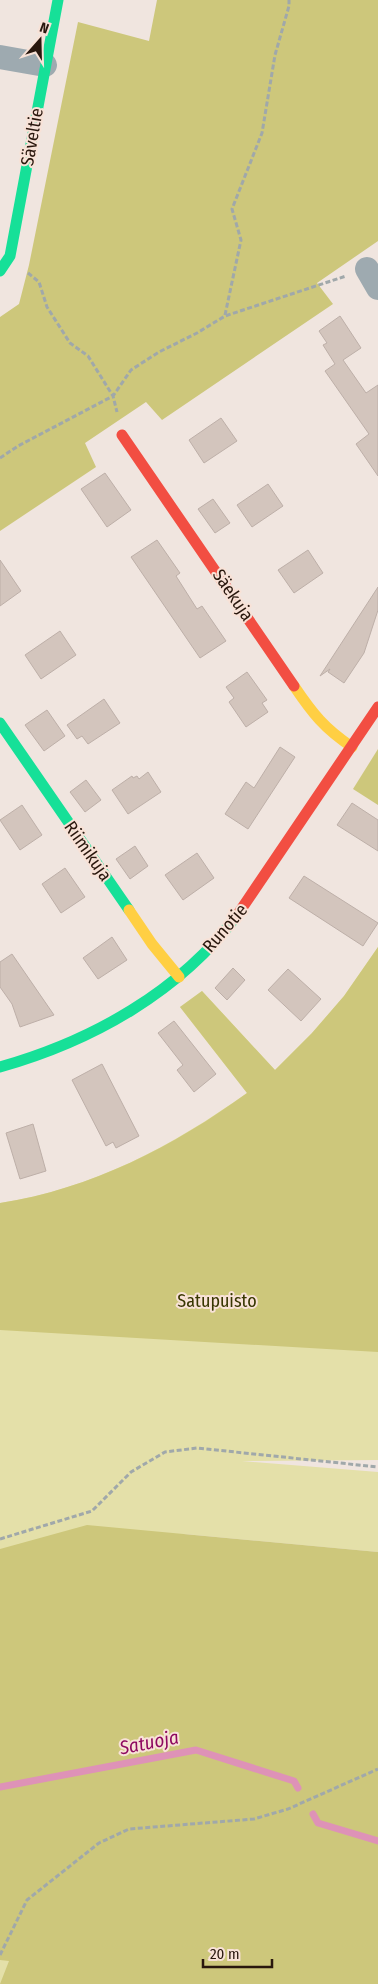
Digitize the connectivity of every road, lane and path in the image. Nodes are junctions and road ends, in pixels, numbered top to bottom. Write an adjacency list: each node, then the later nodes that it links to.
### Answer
1 (58, 0): 4 (street, Säveltie)
2 (289, 0): 8 (path)
3 (0, 57): 4 (street)
4 (45, 65): 6 (street, Säveltie)
5 (23, 269): 9 (path)
6 (0, 271)
7 (372, 278): 8 (path)
8 (225, 316): 9 (path)
9 (113, 396): 10 (path); 11 (path)
10 (122, 435): 14 (street, Säekuja)
11 (0, 458)
12 (378, 707): 14 (street, Runotie)
13 (0, 723): 15 (street, Riimikuja)
14 (352, 747): 15 (street, Runotie)
15 (179, 977): 16 (street, Runotie)
16 (0, 1067)
17 (378, 1467): 18 (path)
18 (0, 1538)
19 (378, 1769): 20 (path)
20 (0, 1955)

